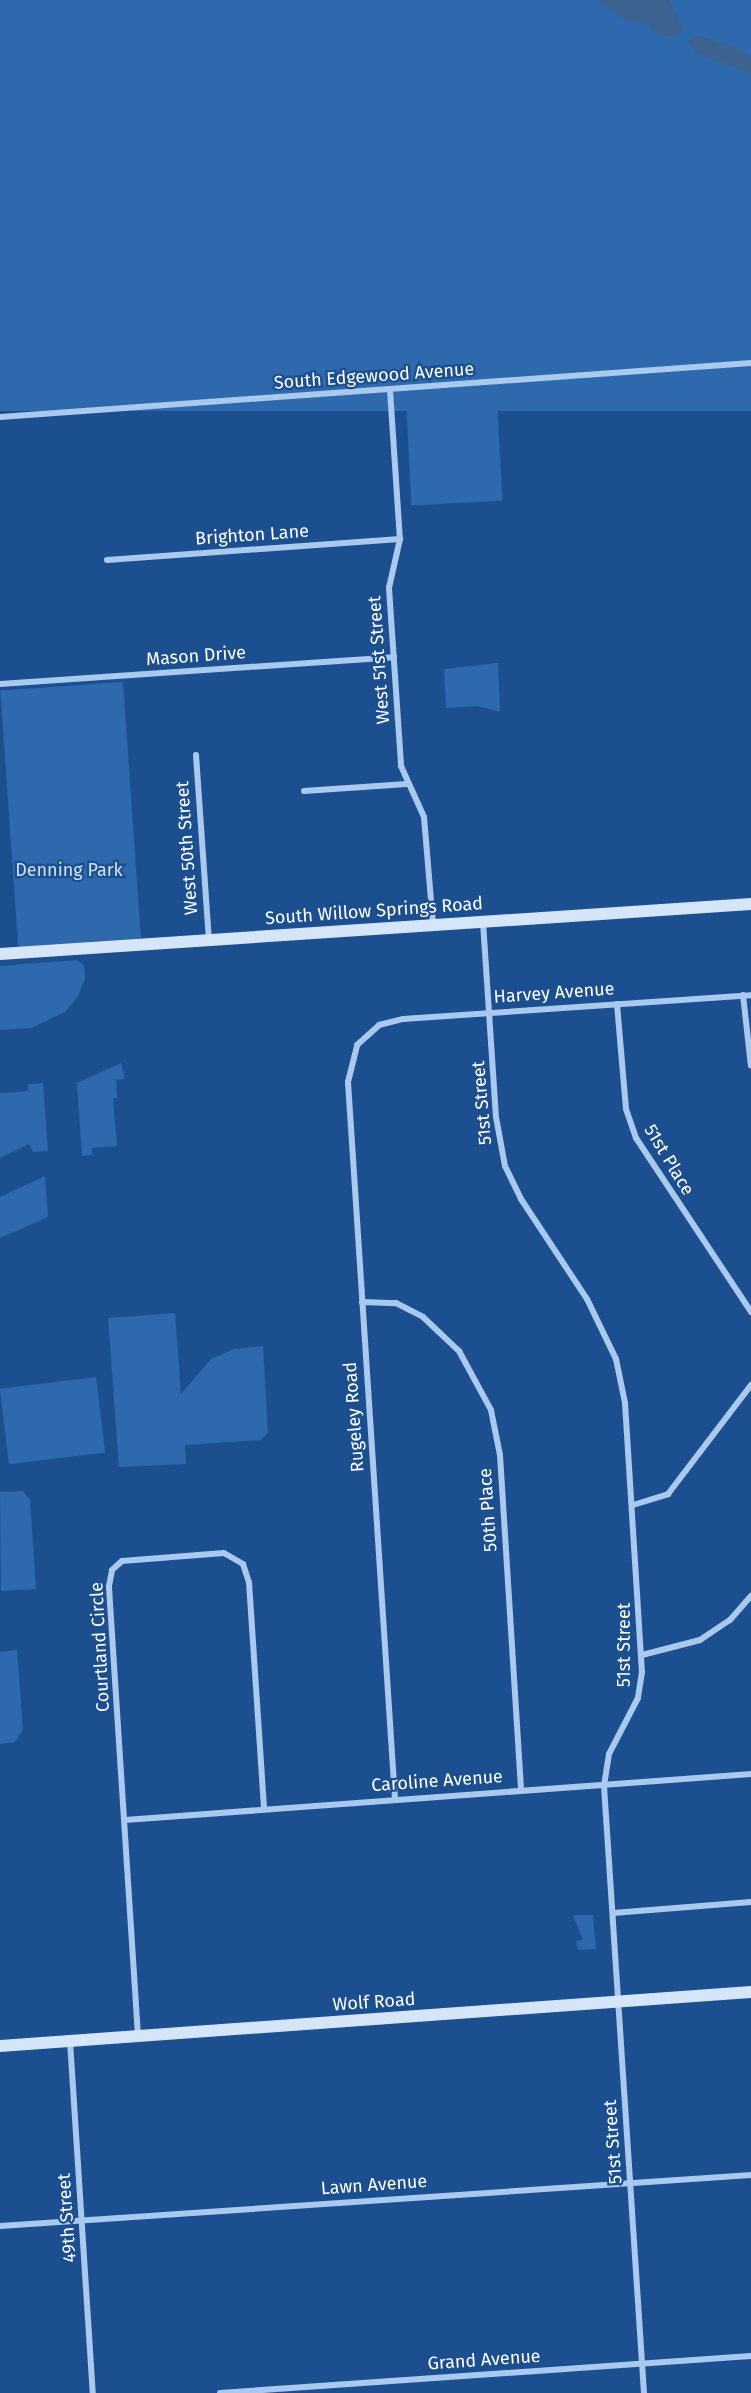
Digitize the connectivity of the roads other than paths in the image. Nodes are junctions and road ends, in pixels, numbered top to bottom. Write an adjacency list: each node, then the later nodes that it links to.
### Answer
1 (751, 363): 2 (street, South Edgewood Avenue)
2 (390, 390): 3 (street, South Edgewood Avenue); 4 (street, West 51st Street)
3 (0, 417)
4 (400, 539): 5 (street, Brighton Lane); 6 (street, West 51st Street)
5 (107, 560)
6 (394, 657): 7 (street, Mason Drive); 9 (street, West 51st Street)
7 (0, 684)
8 (196, 755): 14 (street, West 50th Street)
9 (408, 784): 10 (street); 13 (street, West 51st Street)
10 (304, 791)
11 (751, 904): 12 (street, South Willow Springs Road)
12 (483, 922): 13 (street, South Willow Springs Road); 18 (street, 51st Street)
13 (434, 925): 14 (street, South Willow Springs Road)
14 (208, 940): 15 (street, South Willow Springs Road)
15 (0, 954)
16 (747, 995): 17 (street, Harvey Avenue); 20 (street)
17 (617, 1004): 18 (street, Harvey Avenue); 22 (street, 51st Place)
18 (489, 1013): 19 (street, Harvey Avenue); 24 (street, 51st Street)
19 (364, 1036): 21 (street, Rugeley Road)
20 (751, 1066)
21 (362, 1302): 29 (street, 50th Place); 30 (street, Rugeley Road)
22 (751, 1312)
23 (751, 1385): 24 (street)
24 (633, 1505): 26 (street, 51st Street)
25 (751, 1596): 26 (street)
26 (642, 1655): 28 (street, 51st Street)
27 (751, 1774): 28 (street, Caroline Avenue)
28 (604, 1786): 29 (street, Caroline Avenue); 34 (street, 51st Street)
29 (521, 1790): 30 (street, Caroline Avenue)
30 (395, 1799): 31 (street, Caroline Avenue)
31 (264, 1809): 32 (street, Caroline Avenue); 32 (street, Courtland Circle)
32 (125, 1820): 37 (street, Courtland Circle)
33 (751, 1902): 34 (street)
34 (613, 1913): 36 (street, 51st Street)
35 (751, 1992): 36 (street, Wolf Road)
36 (618, 2004): 37 (street, Wolf Road); 41 (street, 51st Street)
37 (138, 2037): 38 (street, Wolf Road)
38 (70, 2041): 39 (street, Wolf Road); 42 (street, 49th Street)
39 (0, 2046)
40 (751, 2175): 41 (street, Lawn Avenue)
41 (631, 2183): 42 (street, Lawn Avenue); 45 (street, 51st Street)
42 (82, 2220): 43 (street, Lawn Avenue); 46 (street, 49th Street)
43 (0, 2226)
44 (751, 2356): 45 (street, Grand Avenue)
45 (643, 2364): 47 (street, Grand Avenue); 48 (street, 51st Street)
46 (93, 2393)
47 (220, 2393)
48 (644, 2393)

